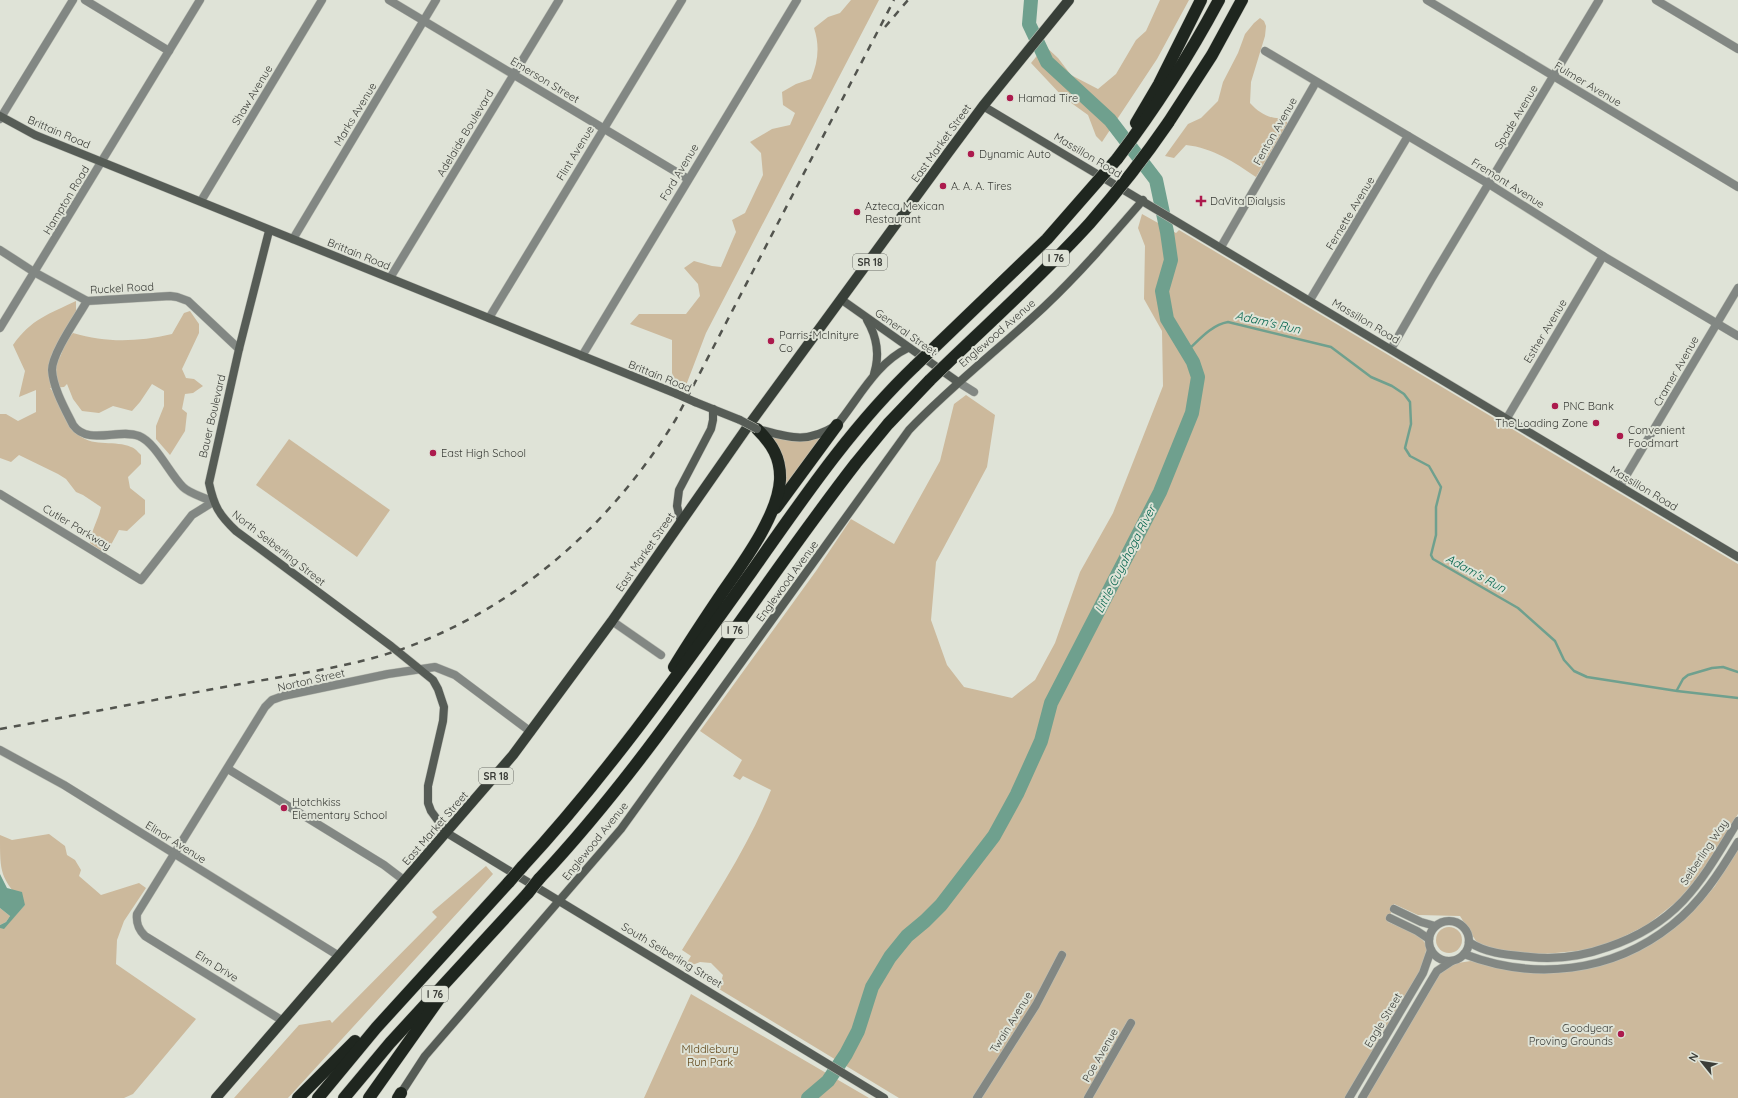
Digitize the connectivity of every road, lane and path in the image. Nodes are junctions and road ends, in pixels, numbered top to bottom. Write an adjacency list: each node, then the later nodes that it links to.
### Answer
1 (73, 0): 26 (street)
2 (85, 0): 19 (street)
3 (200, 0): 19 (street, Hampton Road)
4 (322, 0): 34 (street, Shaw Avenue)
5 (389, 0): 17 (street, Emerson Street)
6 (436, 0): 17 (street, Marks Avenue)
7 (559, 0): 21 (street, Adelaide Boulevard)
8 (682, 0): 27 (street, Flint Avenue)
9 (797, 0): 30 (street, Ford Avenue)
10 (1069, 0): 24 (main road, East Market Street / SR 18)
11 (1201, 0): 25 (highway)
12 (1219, 0): 25 (highway)
13 (1242, 0): 91 (highway, I 76, bridge)
14 (1427, 0): 22 (street, Fulmer Avenue)
15 (1599, 0): 22 (street, Spade Avenue)
16 (1656, 0): 18 (street)
17 (423, 21): 21 (street, Emerson Street); 36 (street, Marks Avenue)
18 (1738, 49)
19 (169, 51): 29 (street, Hampton Road)
20 (1265, 51): 23 (street, Fremont Avenue)
21 (514, 74): 27 (street, Emerson Street); 41 (street, Adelaide Boulevard)
22 (1554, 76): 31 (street, Spade Avenue); 32 (street, Fulmer Avenue)
23 (1316, 82): 28 (street, Fremont Avenue); 37 (street, Fenton Avenue)
24 (983, 106): 33 (main road, Massillon Road); 43 (main road, East Market Street / SR 18)
25 (1148, 110): 72 (highway, I 76, bridge)
26 (0, 117): 29 (main road, Brittain Road)
27 (603, 128): 30 (street, Emerson Street); 47 (street, Flint Avenue)
28 (1408, 136): 31 (street, Fremont Avenue); 44 (street, Fernette Avenue)
29 (102, 161): 34 (main road, Brittain Road); 40 (street, Hampton Road)
30 (688, 179): 54 (street, Ford Avenue)
31 (1489, 184): 39 (street, Fremont Avenue); 53 (street, Spade Avenue)
32 (1738, 187)
33 (1143, 200): 37 (main road, Massillon Road); 56 (main road, Englewood Avenue)
34 (201, 201): 35 (main road, Brittain Road)
35 (269, 231): 36 (main road, Brittain Road); 52 (main road, Bauer Boulevard)
36 (293, 239): 41 (main road, Brittain Road)
37 (1221, 247): 44 (main road, Massillon Road)
38 (0, 250): 40 (street, Ruckel Road)
39 (1603, 256): 48 (street, Fremont Avenue); 59 (street, Esther Avenue)
40 (34, 272): 45 (street, Ruckel Road); 49 (street, Hampton Road)
41 (390, 278): 47 (main road, Brittain Road)
42 (1738, 288): 48 (street, Cramer Avenue)
43 (842, 300): 46 (main road, General Street); 66 (main road, East Market Street / SR 18)
44 (1310, 300): 53 (main road, Massillon Road)
45 (87, 301): 52 (street, Ruckel Road); 64 (street)
46 (864, 316): 51 (main road, General Street); 55 (main road)
47 (489, 318): 54 (main road, Brittain Road)
48 (1716, 323): 50 (street, Fremont Avenue); 62 (street, Cramer Avenue)
49 (0, 328)
50 (1738, 336)
51 (908, 348): 55 (main road, Brittain Road); 56 (main road, General Street)
52 (239, 349): 64 (main road, Bauer Boulevard)
53 (1391, 349): 59 (main road, Massillon Road)
54 (582, 356): 58 (main road, Brittain Road, bridge)
55 (872, 377): 60 (main road, Brittain Road)
56 (958, 382): 57 (street); 80 (main road, Englewood Avenue)
57 (974, 392)
58 (712, 409): 61 (main road, Brittain Road, bridge); 66 (main road)
59 (1507, 418): 62 (main road, Massillon Road)
60 (837, 425): 61 (main road, Brittain Road); 65 (highway)
61 (757, 429): 65 (highway)
62 (1620, 486): 67 (main road, Massillon Road)
63 (0, 494): 64 (street, Cutler Parkway)
64 (213, 502): 70 (main road, North Seiberling Street)
65 (768, 518): 72 (highway)
66 (681, 522): 68 (main road, East Market Street / SR 18)
67 (1737, 554)
68 (612, 621): 69 (street); 71 (main road, East Market Street / SR 18)
69 (661, 655)
70 (421, 669): 71 (street, Norton Street); 74 (street, Norton Street); 76 (main road, North Seiberling Street)
71 (531, 732): 76 (main road, East Market Street / SR 18)
72 (626, 743): 93 (highway, I 76, bridge)
73 (0, 750): 78 (street, Elinor Avenue)
74 (228, 769): 78 (street, Norton Street); 79 (street)
75 (1738, 821): 86 (street, Seiberling Way)
76 (447, 832): 79 (main road, East Market Street / SR 18); 80 (main road, South Seiberling Street)
77 (1738, 842): 88 (street, Seiberling Way)
78 (174, 854): 84 (street, Norton Street); 90 (street, Elinor Avenue)
79 (405, 880): 90 (main road, East Market Street / SR 18)
80 (560, 901): 96 (main road, Englewood Avenue); 102 (main road, South Seiberling Street)
81 (1394, 909): 83 (street)
82 (1390, 918): 85 (street)
83 (1435, 926): 85 (street); 86 (street)
84 (140, 931): 94 (street, Elm Drive)
85 (1429, 939): 87 (street)
86 (1469, 942): 88 (street)
87 (1431, 950): 92 (street); 105 (street, Eagle Street)
88 (1464, 954): 92 (street)
89 (1062, 955): 103 (street, Twain Avenue)
90 (339, 956): 94 (main road, East Market Street / SR 18)
91 (470, 956): 100 (highway, I 76); 101 (highway)
92 (1452, 961): 106 (street, Eagle Street)
93 (418, 981): 98 (highway); 99 (highway, I 76)
94 (283, 1021): 97 (main road, East Market Street / SR 18)
95 (1131, 1023): 104 (street, Poe Avenue)
96 (399, 1096)
97 (216, 1098)
98 (298, 1098)
99 (318, 1098)
100 (344, 1098)
101 (369, 1098)
102 (884, 1098)
103 (977, 1098)
104 (1088, 1098)
105 (1349, 1098)
106 (1362, 1098)

